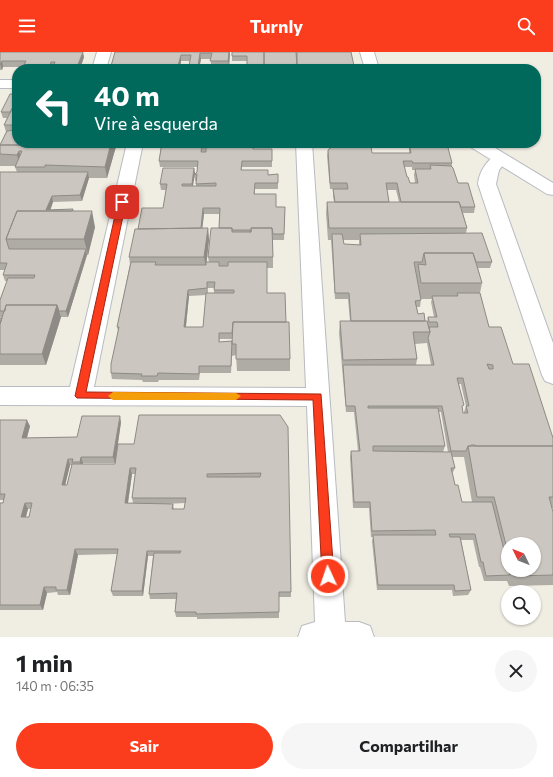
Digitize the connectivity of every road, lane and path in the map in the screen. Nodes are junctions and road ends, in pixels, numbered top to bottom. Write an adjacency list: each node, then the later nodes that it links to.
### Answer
1 (104, 52): 3 (street)
2 (367, 52): 4 (street)
3 (100, 64)
4 (371, 64)
5 (134, 148): 12 (street)
6 (304, 148): 13 (street)
7 (483, 148): 8 (street)
8 (500, 159): 9 (street); 10 (street)
9 (553, 190)
10 (553, 374)
11 (0, 396): 12 (street)
12 (80, 396): 13 (street)
13 (317, 396): 14 (street)
14 (334, 637)

